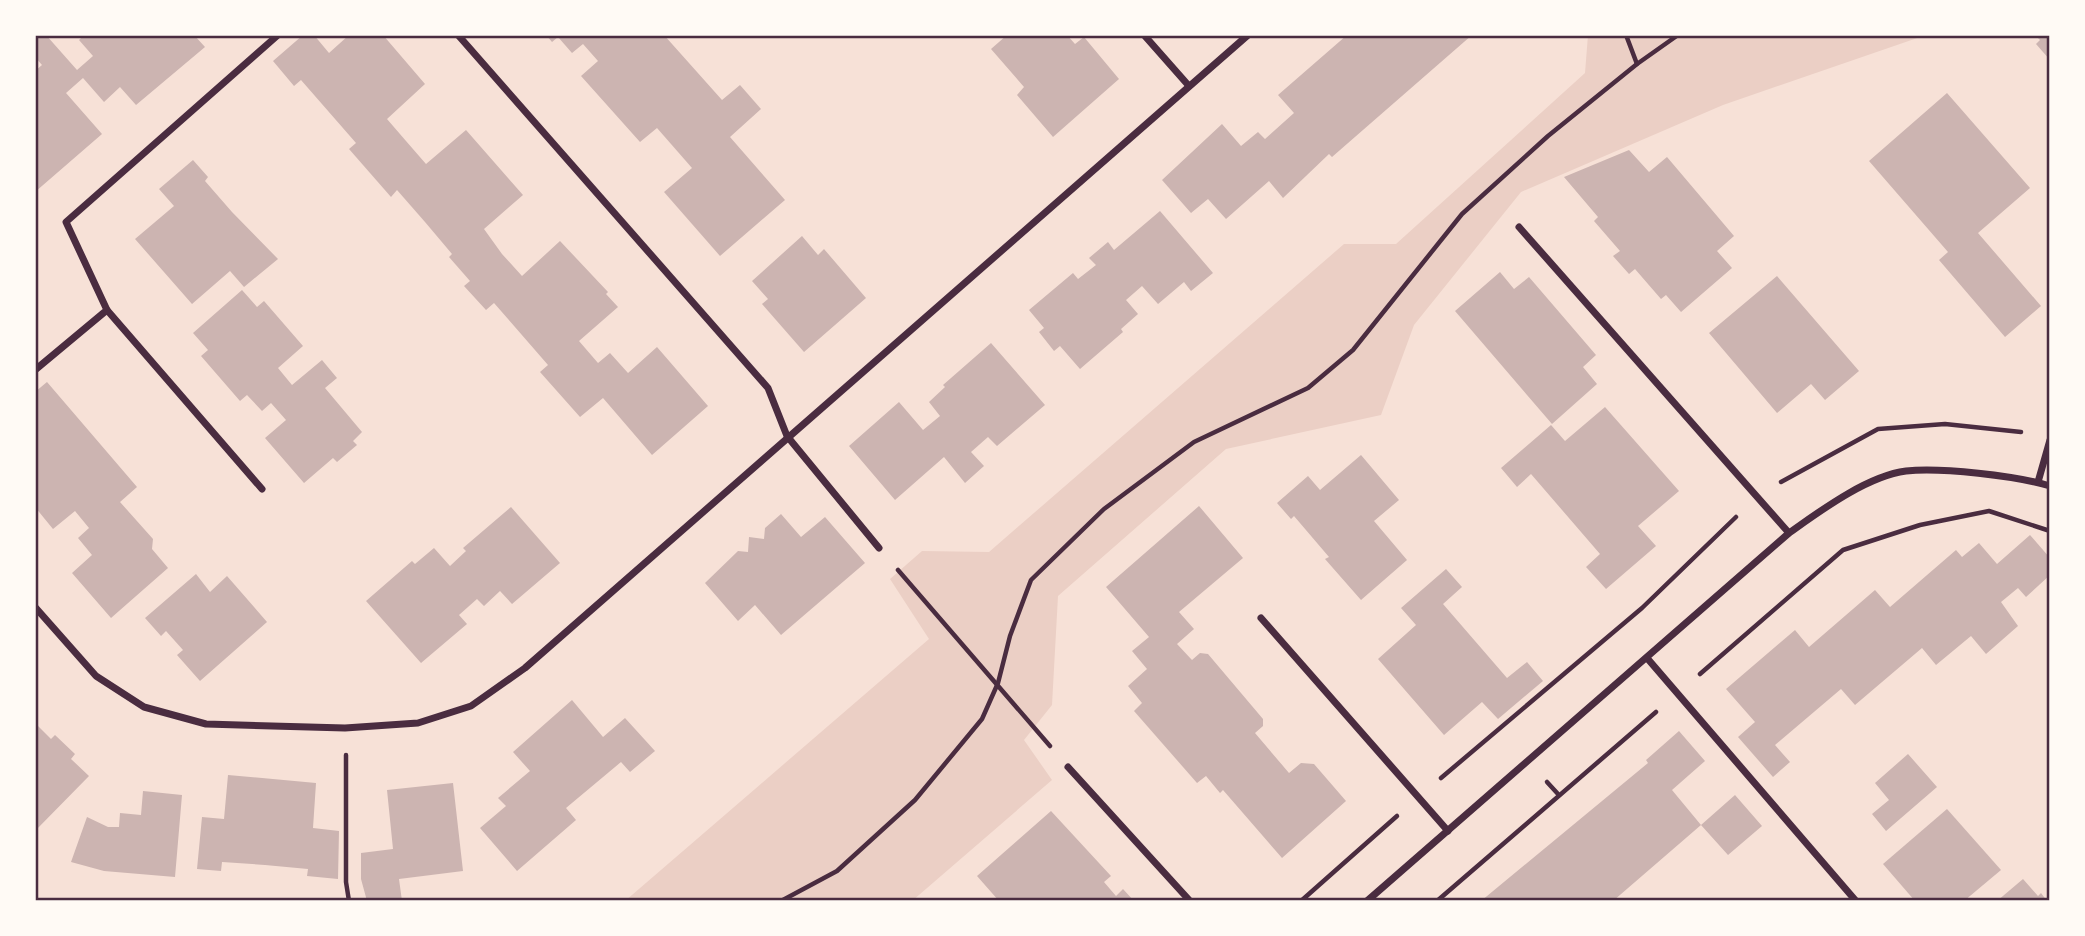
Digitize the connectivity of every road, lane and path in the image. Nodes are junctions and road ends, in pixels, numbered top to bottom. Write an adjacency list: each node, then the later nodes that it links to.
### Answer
1 (278, 35): 10 (street)
2 (458, 35): 12 (street)
3 (1144, 35): 8 (street)
4 (1248, 35): 8 (street)
5 (1626, 35): 7 (path)
6 (1678, 35): 7 (path)
7 (1637, 64): 23 (path)
8 (1189, 86): 12 (street)
9 (1519, 227): 18 (street)
10 (107, 310): 11 (street); 16 (street)
11 (35, 370)
12 (787, 436): 19 (street); 25 (street)
13 (2050, 440): 14 (street)
14 (2038, 482): 15 (street); 18 (street)
15 (2050, 486)
16 (262, 489)
17 (2050, 531): 24 (path)
18 (1789, 533): 22 (street)
19 (879, 548): 23 (path)
20 (35, 607): 25 (street)
21 (1261, 618): 27 (street)
22 (1647, 657): 24 (street); 27 (street)
23 (998, 683): 26 (path); 29 (path)
24 (1679, 693): 32 (path); 33 (street)
25 (345, 728): 28 (path)
26 (1068, 767): 30 (street)
27 (1448, 831): 31 (street)
28 (349, 901)
29 (781, 901)
30 (1190, 901)
31 (1367, 901)
32 (1437, 901)
33 (1856, 901)

